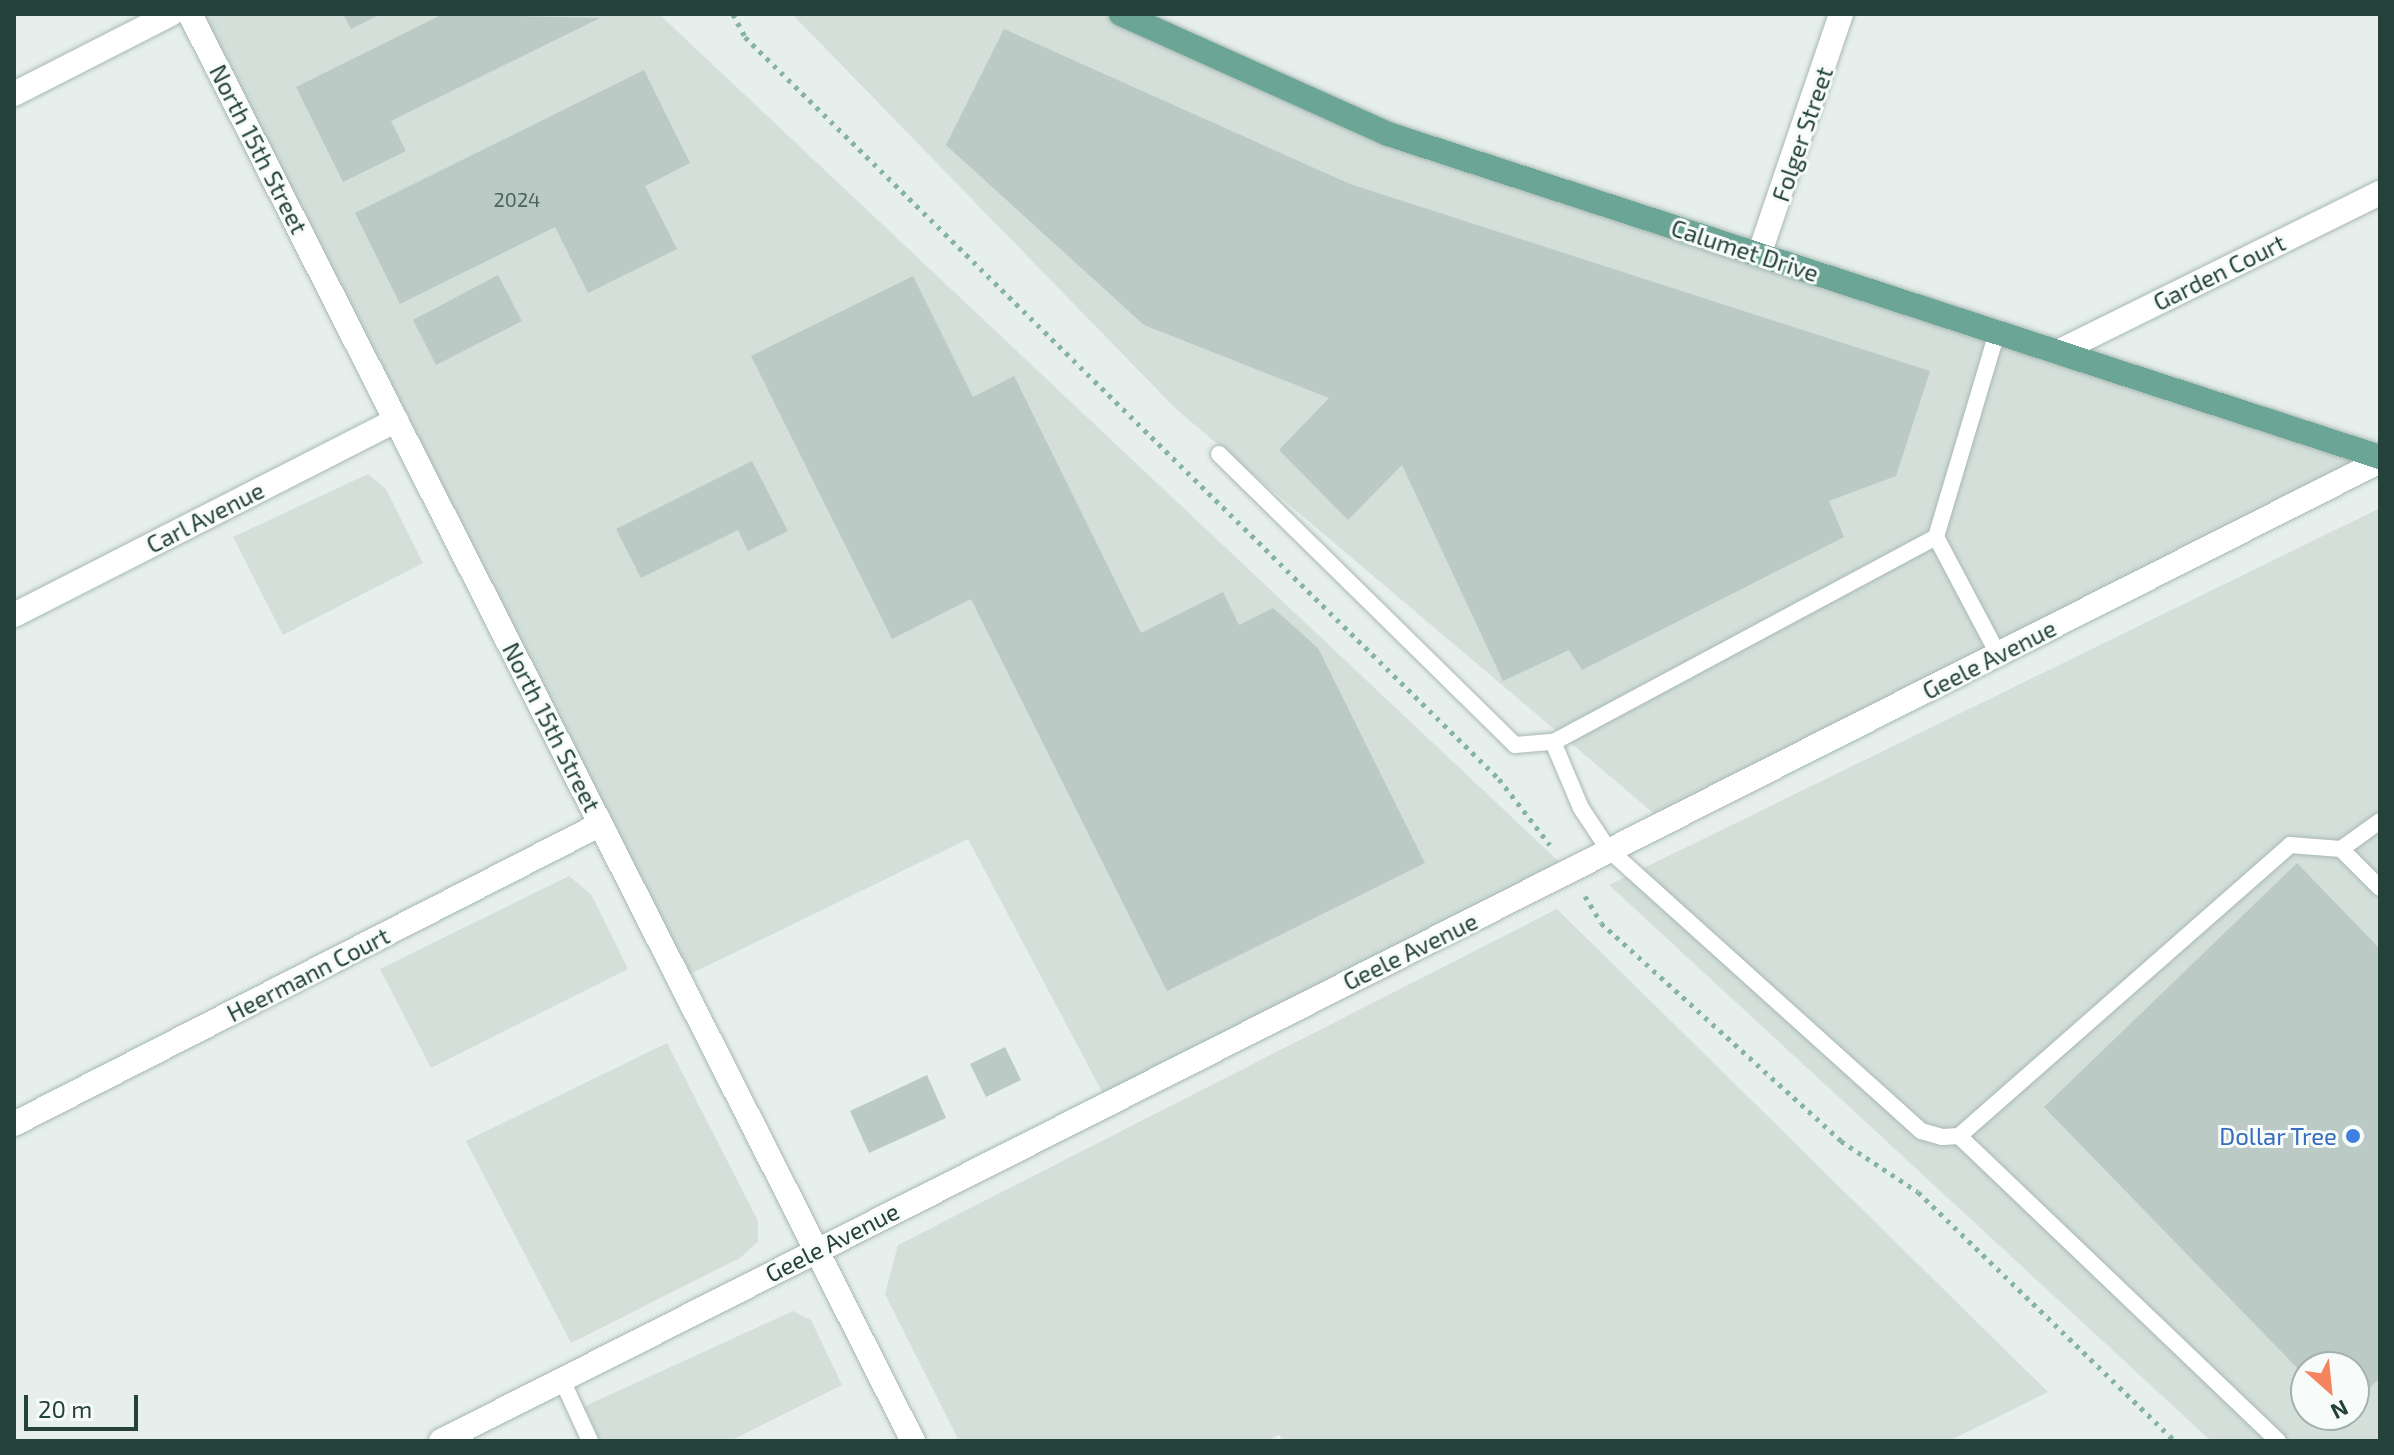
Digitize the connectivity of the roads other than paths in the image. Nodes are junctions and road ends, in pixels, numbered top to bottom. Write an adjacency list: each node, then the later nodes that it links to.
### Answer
1 (171, 14): 5 (street)
2 (190, 14): 10 (street, North 15th Street)
3 (1121, 14): 7 (main road, Calumet Drive)
4 (1841, 14): 7 (street, Folger Street)
5 (14, 94)
6 (2380, 193): 9 (street, Garden Court)
7 (1759, 255): 8 (main road, Calumet Drive)
8 (1997, 332): 9 (main road, Calumet Drive); 13 (lane)
9 (2058, 352): 12 (main road, Calumet Drive)
10 (396, 420): 14 (street, Carl Avenue); 18 (street, North 15th Street)
11 (1219, 454): 16 (lane)
12 (2380, 459): 15 (street, Geele Avenue)
13 (1936, 537): 15 (lane); 16 (lane)
14 (14, 615)
15 (1998, 654): 19 (street, Geele Avenue)
16 (1553, 742): 19 (lane)
17 (2380, 821): 20 (lane)
18 (601, 824): 22 (street, Heermann Court); 24 (street, North 15th Street)
19 (1608, 849): 23 (lane); 24 (street, Geele Avenue)
20 (2341, 849): 21 (lane); 23 (lane)
21 (2380, 888)
22 (14, 1124)
23 (1959, 1136): 29 (lane)
24 (817, 1249): 25 (street, Geele Avenue); 28 (street, North 15th Street)
25 (562, 1380): 26 (street, Geele Avenue); 27 (lane)
26 (441, 1441)
27 (590, 1441)
28 (913, 1441)
29 (2278, 1441)

